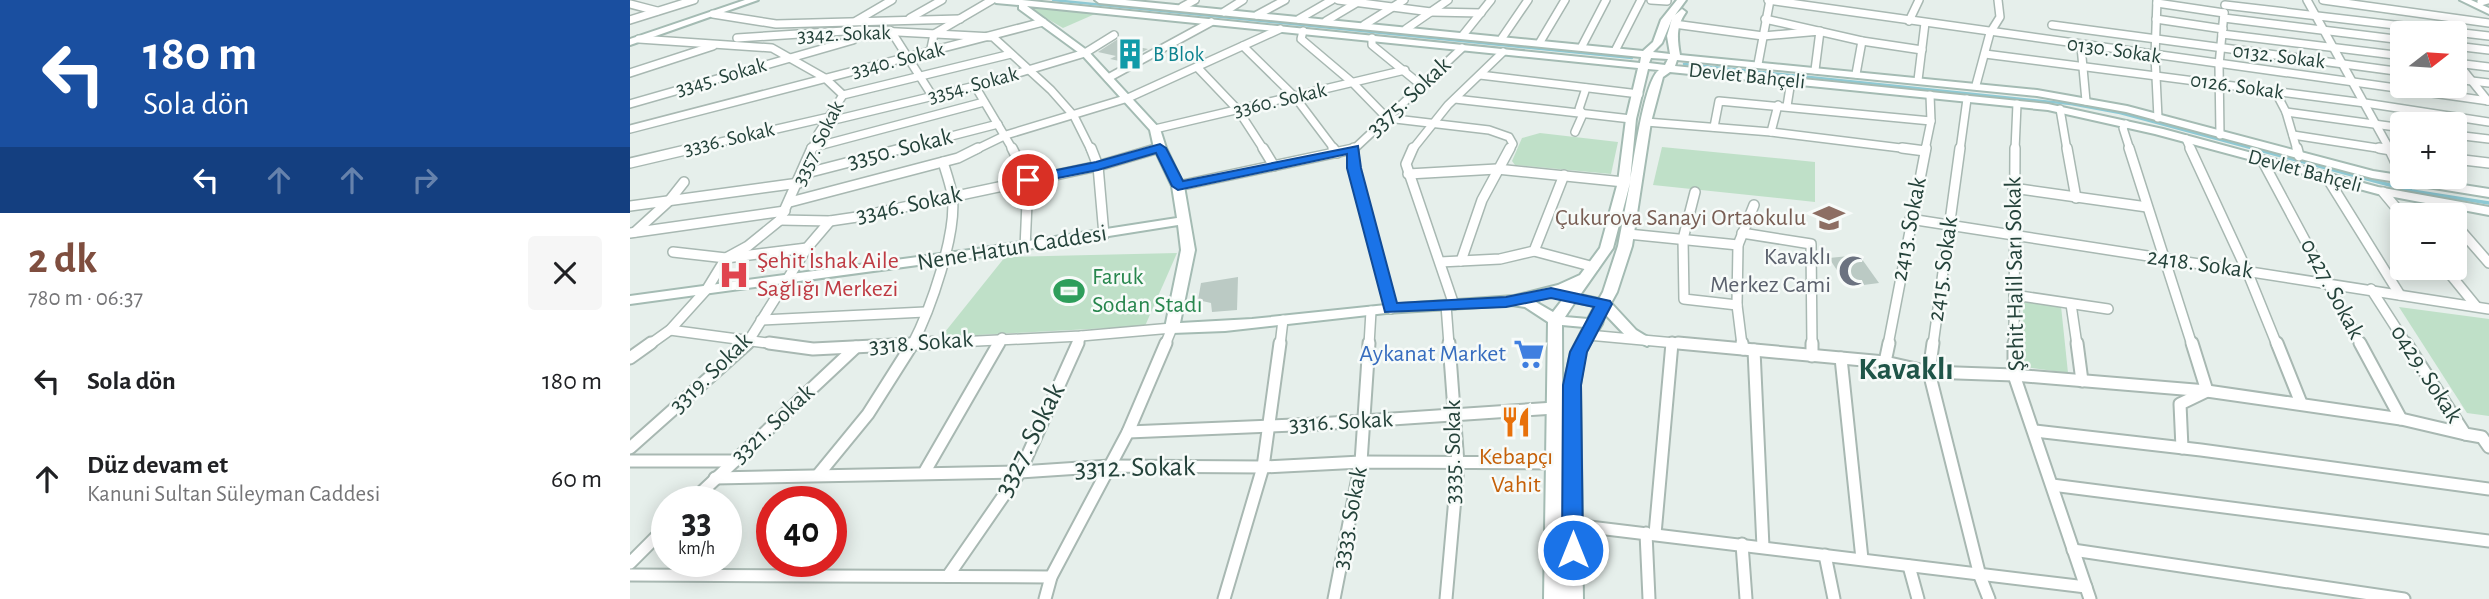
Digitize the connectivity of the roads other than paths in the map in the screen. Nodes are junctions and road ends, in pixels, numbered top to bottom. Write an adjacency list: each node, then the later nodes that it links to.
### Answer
1 (694, 0): 39 (street)
2 (740, 0): 85 (street)
3 (754, 0): 45 (street)
4 (892, 0): 54 (street)
5 (942, 0): 53 (street)
6 (994, 0): 32 (street, Devlet Bahçeli); 48 (street)
7 (1099, 0): 29 (street, Devlet Bahçeli)
8 (1195, 0): 36 (street)
9 (1243, 0): 41 (street)
10 (1285, 0): 46 (street)
11 (1332, 0): 49 (street)
12 (1338, 0): 30 (street)
13 (1404, 0): 35 (street)
14 (1448, 0): 42 (street)
15 (1491, 0): 43 (street)
16 (1528, 0): 83 (street)
17 (1565, 0): 89 (street)
18 (1606, 0): 92 (street)
19 (1642, 0): 98 (street)
20 (1651, 0): 37 (street)
21 (1682, 0): 37 (street)
22 (1692, 0): 37 (street)
23 (1769, 0): 50 (street); 55 (street, 0130. Sokak)
24 (1919, 0): 55 (street)
25 (1998, 0): 73 (street)
26 (2307, 0): 47 (street)
27 (2323, 0): 33 (street)
28 (2464, 0): 40 (street)
29 (1116, 1): 36 (street, Devlet Bahçeli)
30 (1359, 1): 35 (street); 59 (street)
31 (2157, 1): 38 (street); 51 (street)
32 (1024, 3): 57 (street); 58 (street, Devlet Bahçeli)
33 (2357, 3): 44 (street)
34 (630, 4): 39 (street)
35 (1393, 7): 42 (street); 63 (street)
36 (1182, 8): 41 (street, Devlet Bahçeli)
37 (1670, 9): 78 (street); 110 (street); 120 (street)
38 (2224, 9): 47 (street); 68 (street); 72 (street)
39 (658, 11): 52 (street)
40 (2489, 11)
41 (1224, 12): 46 (street, Devlet Bahçeli)
42 (1431, 12): 43 (street); 67 (street)
43 (1481, 13): 77 (street)
44 (2418, 13): 56 (street); 61 (street)
45 (713, 14): 62 (street); 85 (street)
46 (1257, 15): 49 (street, Devlet Bahçeli)
47 (2316, 16): 65 (street); 68 (street)
48 (960, 19): 53 (street); 74 (street)
49 (1299, 19): 59 (street, Devlet Bahçeli)
50 (1765, 19): 70 (street); 78 (street)
51 (2156, 19): 72 (street); 87 (street)
52 (630, 20)
53 (907, 20): 54 (street); 71 (street)
54 (855, 21): 62 (street)
55 (1909, 21): 60 (street, 0130. Sokak)
56 (2424, 21)
57 (1043, 22): 80 (street, 3340. Sokak); 103 (street)
58 (1211, 22): 66 (street, Devlet Bahçeli); 131 (street)
59 (1326, 22): 63 (street, Devlet Bahçeli)
60 (1925, 23): 73 (street, 0130. Sokak); 99 (street)
61 (2489, 23)
62 (770, 24): 81 (street)
63 (1364, 25): 67 (street, Devlet Bahçeli)
64 (2052, 25): 87 (street, 0132. Sokak)
65 (2390, 26)
66 (1280, 29): 69 (street, Devlet Bahçeli); 91 (street)
67 (1406, 29): 77 (street, Devlet Bahçeli)
68 (2324, 30): 84 (street); 95 (street)
69 (1303, 31): 82 (street, Devlet Bahçeli); 136 (street)
70 (1820, 31): 78 (street); 88 (street); 121 (street)
71 (890, 32): 74 (street, 3342. Sokak); 81 (street, 3342. Sokak); 109 (street)
72 (2223, 32): 95 (street); 97 (street)
73 (1990, 33): 93 (street, 0130. Sokak); 105 (street)
74 (934, 34): 80 (street, 3342. Sokak); 102 (street)
75 (2468, 34): 79 (street)
76 (1114, 35): 103 (street, 3354. Sokak)
77 (1463, 35): 83 (street, Devlet Bahçeli)
78 (1763, 36): 111 (street)
79 (2489, 36)
80 (993, 37): 102 (street, 3340. Sokak); 104 (street)
81 (737, 38): 90 (street)
82 (1372, 38): 94 (street, Devlet Bahçeli); 119 (street)
83 (1502, 38): 89 (street, Devlet Bahçeli)
84 (2390, 38)
85 (633, 39): 90 (street, 3357. Sokak)
86 (853, 40): 108 (street, 3345. Sokak)
87 (2155, 40): 97 (street, 0132. Sokak); 107 (street)
88 (1862, 41): 99 (street); 125 (street)
89 (1540, 42): 92 (street, Devlet Bahçeli)
90 (718, 45): 108 (street, 3357. Sokak); 124 (street)
91 (1243, 46): 116 (street); 149 (street)
92 (1582, 46): 98 (street, Devlet Bahçeli)
93 (2081, 46): 107 (street, 0130. Sokak); 113 (street)
94 (1462, 48): 101 (street, Devlet Bahçeli); 140 (street, 3375. Sokak)
95 (2334, 48): 106 (street); 115 (street)
96 (2468, 48): 100 (street)
97 (2221, 49): 114 (street); 115 (street, 0132. Sokak)
98 (1616, 50): 120 (street, Devlet Bahçeli)
99 (1922, 50): 132 (street)
100 (2489, 50)
101 (1503, 52): 120 (street, Devlet Bahçeli); 126 (street)
102 (930, 53): 109 (street, 3340. Sokak)
103 (1085, 53): 118 (street, 3354. Sokak); 131 (street)
104 (1011, 54): 118 (street); 128 (street)
105 (1985, 54): 113 (street, 0126. Sokak); 141 (street)
106 (2390, 54)
107 (2154, 56): 114 (street, 0130. Sokak); 127 (street)
108 (788, 58): 130 (street, 3357. Sokak); 157 (street, 3345. Sokak)
109 (908, 59): 128 (street); 130 (street, 3340. Sokak)
110 (1672, 62): 111 (street, Devlet Bahçeli); 120 (street, Devlet Bahçeli); 120 (street); 123 (street, Devlet Bahçeli)
111 (1758, 64): 121 (street, Devlet Bahçeli)
112 (2468, 64): 117 (street)
113 (2081, 65): 127 (street, 0126. Sokak); 153 (street)
114 (2219, 65): 137 (street); 138 (street, 0130. Sokak)
115 (2344, 65): 122 (street, 0132. Sokak); 138 (street)
116 (1197, 66): 150 (street); 161 (street)
117 (2489, 67)
118 (1028, 70): 142 (street, 3354. Sokak); 164 (street)
119 (1405, 70): 136 (street, 3360. Sokak); 140 (street)
120 (1647, 70): 123 (street); 145 (street); 170 (street)
121 (1815, 70): 125 (street, Devlet Bahçeli)
122 (2390, 70)
123 (1707, 72): 133 (street, Devlet Bahçeli)
124 (630, 73)
125 (1856, 74): 132 (street, Devlet Bahçeli)
126 (1480, 75): 143 (street); 151 (street)
127 (2158, 75): 137 (street, 0126. Sokak); 166 (street)
128 (919, 76): 146 (street); 148 (street)
129 (2468, 76): 135 (street)
130 (824, 78): 146 (street, 3357. Sokak); 178 (street, 3340. Sokak)
131 (1108, 78): 150 (street)
132 (1918, 80): 141 (street, Devlet Bahçeli)
133 (1791, 81): 147 (street, Devlet Bahçeli); 159 (street)
134 (2468, 81): 135 (street)
135 (2472, 81): 139 (street); 154 (street)
136 (1353, 83): 149 (street, 3360. Sokak); 165 (street)
137 (2219, 83): 144 (street, 0126. Sokak); 183 (street)
138 (2354, 83): 154 (street, 0130. Sokak); 156 (street)
139 (2489, 83)
140 (1422, 85): 165 (street, 3375. Sokak)
141 (1976, 85): 153 (street, Devlet Bahçeli)
142 (975, 86): 148 (street, 3354. Sokak); 155 (street)
143 (1586, 88): 145 (street); 163 (street)
144 (2275, 90): 156 (street, 0126. Sokak); 162 (street)
145 (1639, 94): 167 (street)
146 (843, 95): 168 (street, 3357. Sokak)
147 (1930, 95): 152 (street, Devlet Bahçeli); 169 (street, 2413. Sokak)
148 (933, 97): 168 (street, 3354. Sokak)
149 (1295, 97): 161 (street, 3360. Sokak); 193 (street)
150 (1128, 98): 164 (street); 179 (street)
151 (1455, 99): 163 (street); 172 (street)
152 (1967, 99): 158 (street, Devlet Bahçeli); 232 (street, 2415. Sokak)
153 (2086, 101): 166 (street, Devlet Bahçeli)
154 (2489, 101)
155 (985, 102): 173 (street); 188 (street)
156 (2365, 103): 171 (street, 0126. Sokak); 175 (street)
157 (630, 104)
158 (2017, 104): 160 (street, Devlet Bahçeli); 212 (street, Şehit Halil Sarı Sokak)
159 (1782, 105): 169 (street); 177 (street); 181 (street)
160 (2060, 109): 174 (street, Devlet Bahçeli); 218 (street)
161 (1238, 110): 179 (street, 3360. Sokak); 201 (street)
162 (2286, 112): 175 (street); 184 (street)
163 (1584, 114): 167 (street); 180 (street)
164 (1074, 116): 182 (street); 200 (street)
165 (1387, 118): 172 (street); 190 (street, 3375. Sokak)
166 (2158, 118): 183 (street, Devlet Bahçeli)
167 (1631, 119): 210 (street)
168 (828, 120): 188 (street, 3357. Sokak); 198 (street, 3336. Sokak)
169 (1931, 121): 191 (street, 2413. Sokak)
170 (1646, 122): 177 (street); 235 (street)
171 (2489, 122)
172 (1432, 123): 202 (street); 203 (street)
173 (998, 124): 182 (street); 207 (street, 3350. Sokak)
174 (2126, 124): 186 (street, Devlet Bahçeli); 225 (street)
175 (2378, 125): 176 (street); 192 (street)
176 (2390, 126)
177 (1714, 127): 181 (street)
178 (630, 129)
179 (1155, 129): 189 (street)
180 (1574, 132)
181 (1771, 132): 191 (street)
182 (1006, 135): 197 (street); 208 (street)
183 (2220, 135): 194 (street, Devlet Bahçeli)
184 (2293, 135): 192 (street); 194 (street)
185 (2467, 136): 187 (street)
186 (2186, 139): 195 (street, Devlet Bahçeli); 251 (street)
187 (2489, 139)
188 (811, 148): 207 (street, 3357. Sokak)
189 (1160, 148): 200 (street, 3346. Sokak); 211 (street)
190 (1353, 149): 193 (street); 269 (street, 3375. Sokak)
191 (1925, 150): 229 (street, 2413. Sokak)
192 (2390, 150)
193 (1337, 153): 201 (street)
194 (2299, 156): 206 (street, Devlet Bahçeli)
195 (2262, 160): 205 (street, Devlet Bahçeli); 255 (street, 0427. Sokak)
196 (2467, 160): 199 (street)
197 (943, 162): 217 (street); 220 (street)
198 (630, 163)
199 (2489, 163)
200 (1098, 166): 208 (street, 3346. Sokak); 236 (street)
201 (1274, 166): 211 (street)
202 (1497, 169): 203 (street); 204 (street); 248 (street)
203 (1408, 174): 249 (street, 3335. Sokak)
204 (1564, 175): 210 (street); 243 (street)
205 (2326, 176): 215 (street, Devlet Bahçeli); 260 (street)
206 (2390, 177)
207 (801, 178): 219 (street, 3350. Sokak); 220 (street, 3357. Sokak)
208 (1028, 180): 217 (street, 3346. Sokak); 242 (street)
209 (684, 181): 219 (street)
210 (1624, 182): 252 (street)
211 (1178, 186): 230 (street)
212 (2013, 188): 218 (street); 237 (street, Şehit Halil Sarı Sokak)
213 (2467, 189): 216 (street, Devlet Bahçeli)
214 (1695, 192): 239 (street)
215 (2383, 192): 221 (street); 222 (street, Devlet Bahçeli)
216 (2489, 192)
217 (952, 195): 231 (street, 3346. Sokak); 246 (street)
218 (2076, 198): 225 (street)
219 (669, 201): 224 (street, 3350. Sokak); 234 (street)
220 (790, 202): 228 (street, 3357. Sokak)
221 (2392, 203)
222 (2430, 203)
223 (1754, 205): 233 (street)
224 (630, 206)
225 (2147, 207): 247 (street)
226 (2467, 208): 227 (street, Devlet Bahçeli)
227 (2489, 211)
228 (783, 216): 231 (street, 3346. Sokak); 234 (street, 3346. Sokak); 245 (street, 3357. Sokak)
229 (1910, 219): 232 (street, 2418. Sokak); 291 (street, 2413. Sokak)
230 (1185, 220): 236 (street, Nene Hatun Caddesi); 277 (street)
231 (830, 221): 241 (street, 3319. Sokak)
232 (1948, 226): 237 (street, 2418. Sokak); 292 (street, 2415. Sokak)
233 (1742, 233): 240 (street); 288 (street)
234 (632, 234)
235 (1628, 234): 239 (street); 264 (street)
236 (1104, 235): 242 (street, Nene Hatun Caddesi)
237 (2014, 236): 247 (street, 2418. Sokak); 259 (street, Şehit Halil Sarı Sokak)
238 (2467, 238): 250 (street)
239 (1684, 239): 240 (street); 267 (street)
240 (1738, 245): 267 (street)
241 (807, 248): 245 (street); 253 (street, 3319. Sokak)
242 (1025, 248): 246 (street, Nene Hatun Caddesi)
243 (1534, 251): 248 (street); 252 (street)
244 (673, 252): 245 (street)
245 (726, 258): 256 (street, 3357. Sokak)
246 (944, 260): 253 (street, Nene Hatun Caddesi); 273 (street)
247 (2163, 260): 251 (street, 2418. Sokak); 295 (street)
248 (1461, 261): 249 (street)
249 (1440, 262): 266 (street, 3335. Sokak)
250 (2489, 263)
251 (2247, 271): 255 (street, 2418. Sokak); 296 (street)
252 (1590, 272): 258 (street); 261 (street)
253 (790, 277): 256 (street, Nene Hatun Caddesi); 274 (street, 3319. Sokak)
254 (2455, 280): 268 (street)
255 (2328, 282): 257 (street, 2418. Sokak); 299 (street, 0427. Sokak)
256 (707, 289): 262 (street, Nene Hatun Caddesi); 279 (street, 3357. Sokak)
257 (2371, 289): 260 (street, 2418. Sokak); 304 (street, 0429. Sokak)
258 (1551, 293): 261 (street); 263 (street)
259 (2014, 295): 265 (street); 293 (street, Şehit Halil Sarı Sokak)
260 (2400, 295): 268 (street, 2418. Sokak)
261 (1571, 296): 264 (street); 276 (street)
262 (630, 300)
263 (1506, 302): 266 (street); 276 (street)
264 (1604, 304): 278 (street); 283 (street)
265 (2071, 304): 270 (street); 294 (street)
266 (1450, 305): 269 (street); 298 (street, 3335. Sokak)
267 (1737, 305): 287 (street)
268 (2476, 306): 271 (street, 2418. Sokak)
269 (1391, 309): 272 (street)
270 (2108, 309)
271 (2489, 309)
272 (1371, 311): 275 (street); 300 (street, 3333. Sokak)
273 (925, 312): 274 (street); 284 (street)
274 (761, 320): 282 (street, 3319. Sokak)
275 (1283, 320): 277 (street); 301 (street)
276 (1555, 320): 278 (street); 297 (street)
277 (1172, 328): 280 (street, 3318. Sokak); 303 (street)
278 (1591, 329): 283 (street); 322 (street)
279 (670, 330): 282 (street, 3318. Sokak); 289 (street, 3357. Sokak)
280 (1081, 336): 281 (street, 3318. Sokak); 315 (street, 3327. Sokak)
281 (1002, 338): 284 (street, 3318. Sokak); 316 (street)
282 (750, 341): 286 (street, 3318. Sokak); 306 (street, 3319. Sokak)
283 (1647, 341): 285 (street)
284 (914, 342): 286 (street, 3318. Sokak); 317 (street)
285 (1672, 343): 287 (street); 323 (street)
286 (856, 347): 309 (street, 3321. Sokak)
287 (1749, 350): 288 (street); 327 (street)
288 (1812, 356): 290 (street)
289 (630, 358)
290 (1841, 358): 291 (street); 330 (street)
291 (1885, 362): 292 (street)
292 (1929, 372): 293 (street); 335 (street, 2415. Sokak)
293 (2014, 375): 294 (street); 302 (street, Şehit Halil Sarı Sokak)
294 (2082, 381): 295 (street)
295 (2207, 391): 296 (street); 307 (street)
296 (2301, 403): 299 (street)
297 (1555, 408): 298 (street, 3316. Sokak); 311 (street)
298 (1454, 416): 300 (street, 3316. Sokak); 312 (street, 3335. Sokak)
299 (2401, 419): 304 (street)
300 (1364, 421): 301 (street, 3316. Sokak); 310 (street, 3333. Sokak)
301 (1271, 426): 303 (street, 3316. Sokak); 314 (street)
302 (2035, 431): 307 (street); 319 (street, Şehit Halil Sarı Sokak)
303 (1128, 432): 313 (street)
304 (2465, 434): 305 (street, 0429. Sokak)
305 (2487, 441)
306 (630, 447)
307 (2182, 448): 321 (street)
308 (630, 461): 309 (street)
309 (734, 461): 318 (street, 3321. Sokak)
310 (1361, 463): 312 (street, 3312. Sokak); 314 (street, 3312. Sokak); 340 (street, 3333. Sokak)
311 (1555, 463): 312 (street, 3312. Sokak); 342 (street)
312 (1458, 464): 341 (street, 3335. Sokak)
313 (1110, 466): 314 (street, 3312. Sokak); 315 (street, 3312. Sokak); 336 (street)
314 (1264, 467): 339 (street)
315 (1020, 472): 316 (street, 3312. Sokak); 334 (street, 3327. Sokak)
316 (924, 473): 317 (street, 3312. Sokak)
317 (818, 475): 318 (street, 3312. Sokak)
318 (715, 478): 320 (street, 3321. Sokak)
319 (2052, 485): 324 (street); 328 (street, Şehit Halil Sarı Sokak)
320 (707, 486)
321 (2489, 489)
322 (1573, 525): 323 (street); 343 (street)
323 (1651, 533): 326 (street); 344 (street)
324 (2489, 541)
325 (651, 542): 331 (street)
326 (1742, 544): 327 (street); 345 (street)
327 (1763, 547): 329 (street)
328 (2073, 550): 337 (street, Şehit Halil Sarı Sokak); 349 (street)
329 (1825, 555): 330 (street); 346 (street)
330 (1862, 559): 332 (street)
331 (630, 563)
332 (1909, 566): 335 (street); 347 (street)
333 (630, 575): 334 (street)
334 (948, 576): 336 (street)
335 (1980, 576): 337 (street); 348 (street, 2415. Sokak)
336 (1051, 577): 338 (street)
337 (2088, 593)
338 (1045, 599)
339 (1224, 599)
340 (1334, 599)
341 (1446, 599)
342 (1555, 599)
343 (1573, 599)
344 (1649, 599)
345 (1746, 599)
346 (1834, 599)
347 (1918, 599)
348 (1989, 599)
349 (2404, 599)

